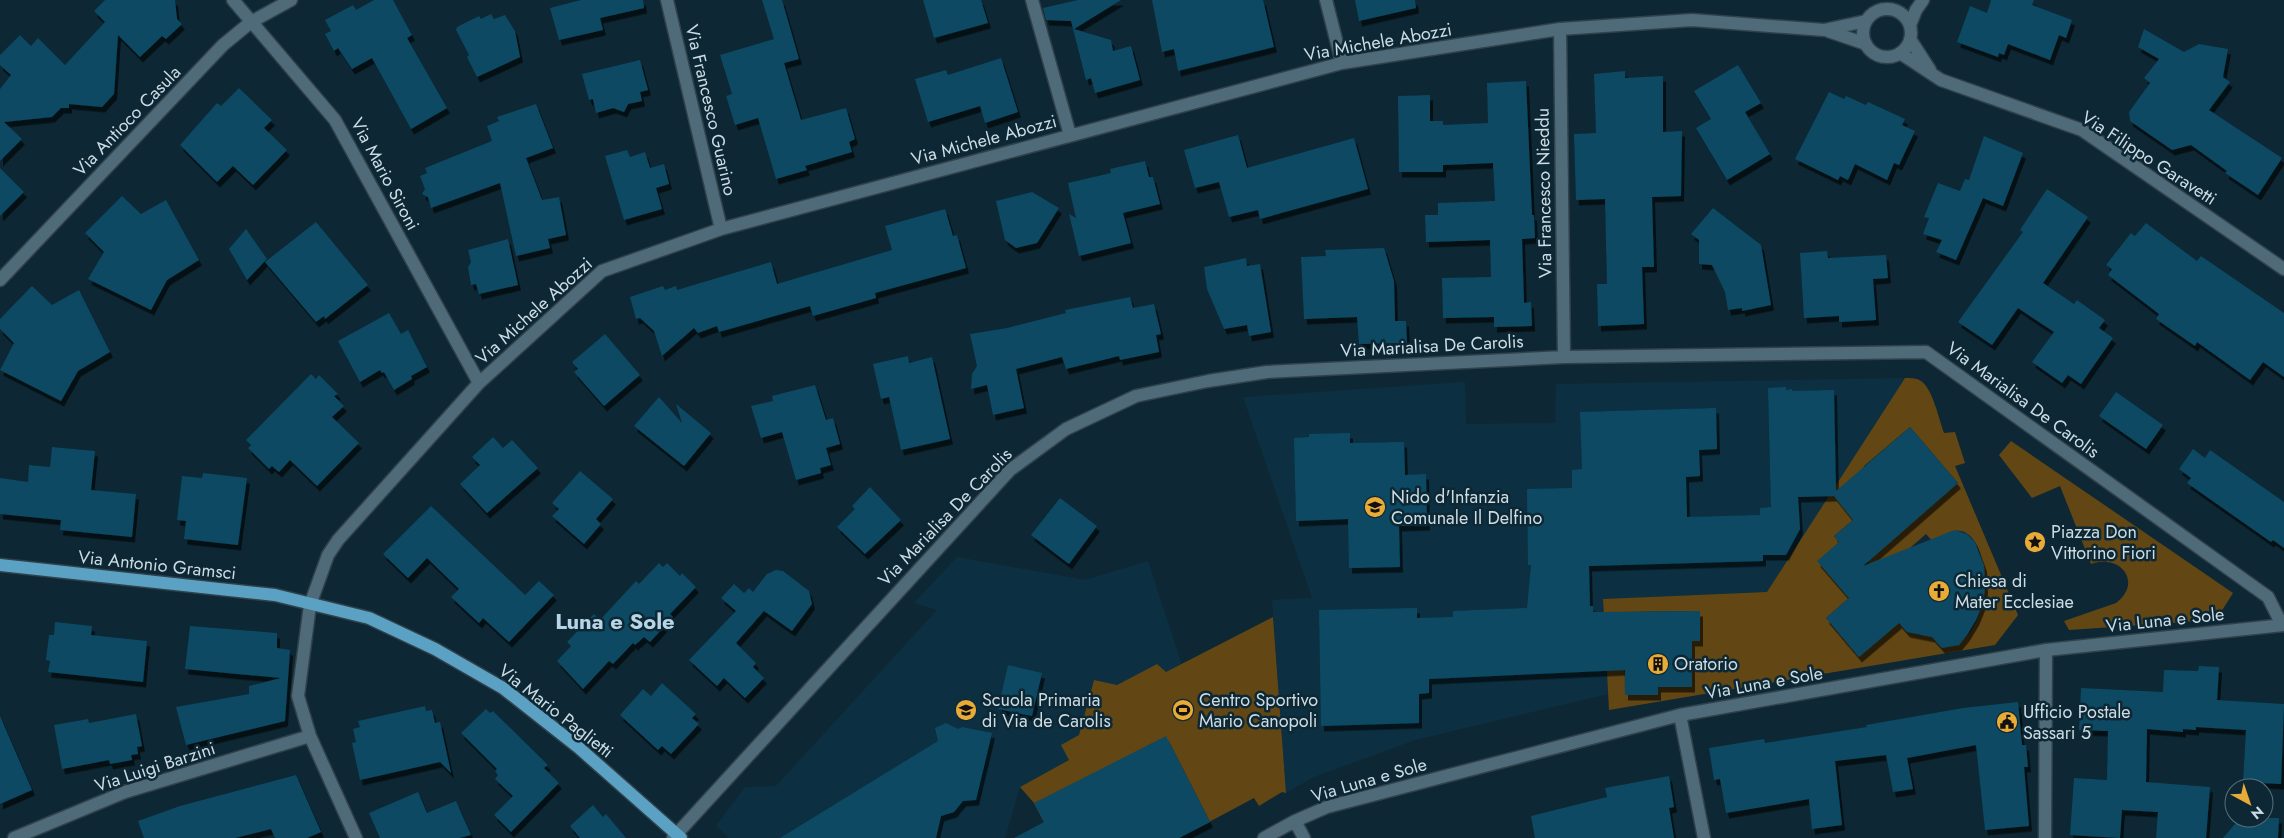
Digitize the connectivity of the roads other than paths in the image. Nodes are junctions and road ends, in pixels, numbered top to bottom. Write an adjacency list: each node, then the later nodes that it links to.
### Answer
1 (233, 0): 10 (street, Via Mario Sironi)
2 (291, 0): 10 (street, Via Antioco Casula)
3 (667, 0): 20 (street, Via Francesco Guarino)
4 (1032, 0): 19 (street)
5 (1326, 0): 17 (street)
6 (1915, 0): 8 (street)
7 (1923, 0): 11 (street)
8 (1894, 10): 9 (street); 11 (street)
9 (1866, 21): 13 (street, Via Michele Abozzi); 15 (street)
10 (252, 22): 22 (street, Via Antioco Casula); 24 (street, Via Mario Sironi)
11 (1910, 25): 14 (street)
12 (1560, 29): 13 (street, Via Michele Abozzi); 17 (street, Via Michele Abozzi); 23 (street, Via Francesco Nieddu)
13 (1824, 30): 15 (street, Via Michele Abozzi)
14 (1910, 39): 16 (street); 18 (street, Via Filippo Garavetti)
15 (1866, 44): 16 (street)
16 (1900, 53): 18 (street, Via Filippo Garavetti)
17 (1342, 63): 19 (street, Via Michele Abozzi)
18 (1931, 72): 21 (street, Via Filippo Garavetti)
19 (1070, 135): 20 (street, Via Michele Abozzi)
20 (721, 229): 24 (street, Via Michele Abozzi)
21 (2284, 270)
22 (0, 280)
23 (1564, 357): 27 (street, Via Marialisa De Carolis); 32 (street, Via Marialisa De Carolis)
24 (479, 383): 26 (street, Via Michele Abozzi)
25 (0, 565): 26 (main road, Via Antonio Gramsci)
26 (310, 605): 30 (street, Via Michele Abozzi); 32 (main road, Via Mario Paglietti)
27 (2283, 625): 28 (street, Via Luna e Sole)
28 (2046, 650): 29 (street, Via Luna e Sole); 38 (street)
29 (1680, 715): 31 (street, Via Luna e Sole); 37 (street)
30 (310, 736): 33 (street, Via Luigi Barzini); 34 (street, Via Michele Abozzi)
31 (1295, 821): 35 (street, Via Luna e Sole); 36 (street)
32 (677, 837)
33 (14, 838)
34 (356, 838)
35 (1264, 838)
36 (1304, 838)
37 (1704, 838)
38 (2045, 838)

